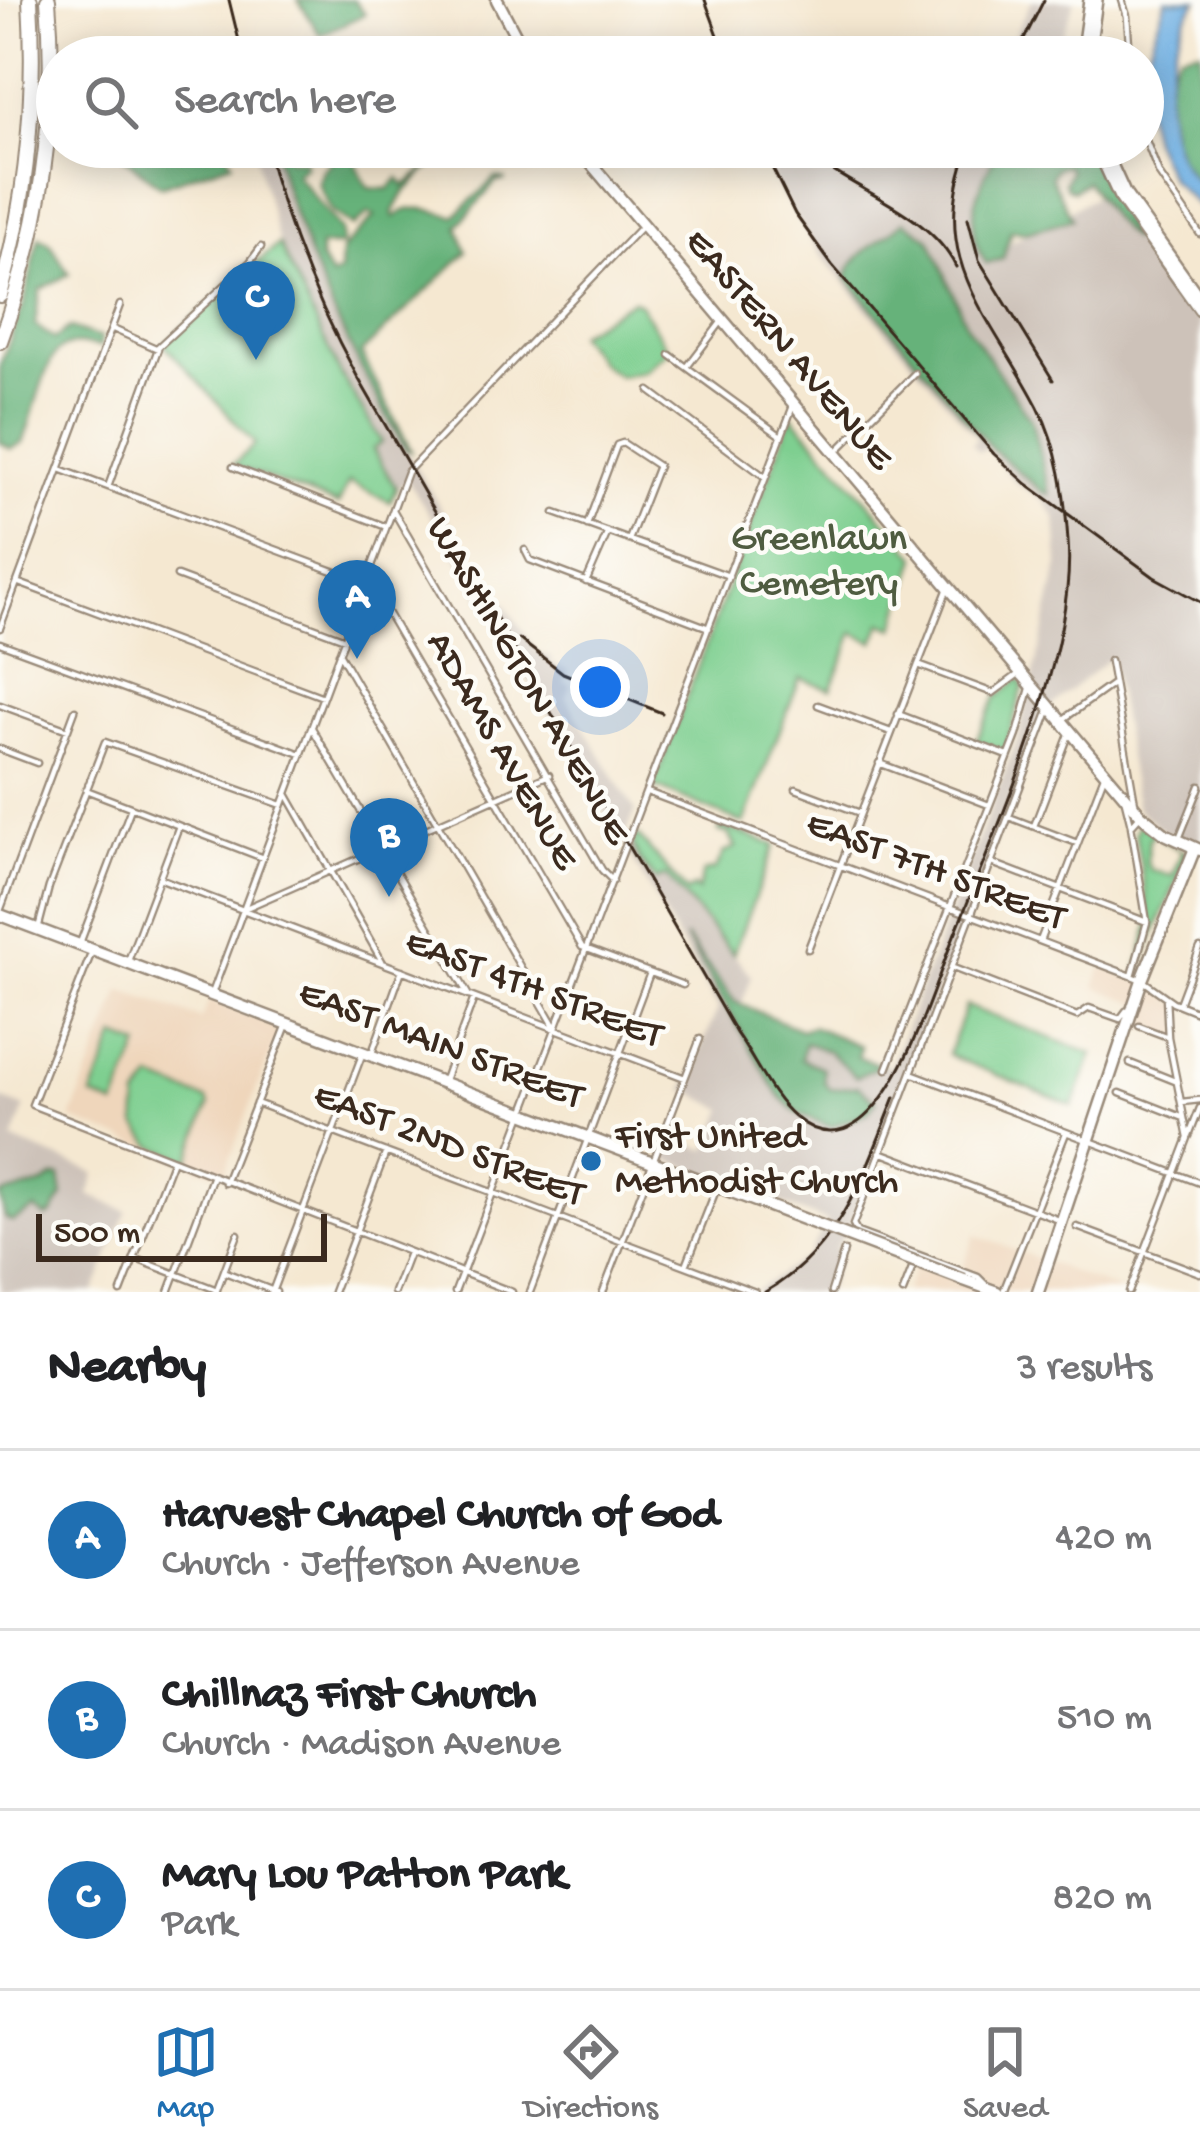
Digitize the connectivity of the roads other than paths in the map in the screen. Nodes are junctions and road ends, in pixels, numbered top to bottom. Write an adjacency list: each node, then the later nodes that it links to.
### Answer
1 (29, 0): 18 (highway)
2 (48, 0): 6 (highway)
3 (497, 0): 7 (main road)
4 (1093, 0): 8 (main road)
5 (1122, 0): 9 (street)
6 (50, 36)
7 (516, 36)
8 (1088, 36)
9 (1128, 36)
10 (43, 168): 24 (highway)
11 (594, 168): 15 (main road, EASTERN AVENUE)
12 (1108, 168): 21 (main road)
13 (1111, 168): 19 (main road)
14 (1157, 168): 16 (street)
15 (642, 226): 22 (main road, EASTERN AVENUE); 37 (street)
16 (1200, 234)
17 (261, 247): 25 (street)
18 (0, 295)
19 (1200, 298)
20 (120, 305): 23 (street)
21 (1200, 311)
22 (722, 321): 27 (street); 30 (main road, EASTERN AVENUE)
23 (113, 329): 25 (street); 34 (street)
24 (0, 341)
25 (158, 346): 36 (street)
26 (670, 355): 27 (street)
27 (687, 368): 31 (street)
28 (916, 373): 32 (street)
29 (650, 392): 35 (street)
30 (793, 406): 31 (street); 32 (main road, EASTERN AVENUE)
31 (782, 436): 35 (street)
32 (834, 454): 49 (main road, EASTERN AVENUE)
33 (233, 467): 40 (street)
34 (60, 469): 36 (street); 48 (street)
35 (766, 478): 45 (street)
36 (108, 487): 46 (street)
37 (393, 510): 40 (street); 76 (street, WASHINGTON AVENUE)
38 (555, 513): 39 (street)
39 (587, 525): 41 (street); 42 (street)
40 (386, 527): 46 (street)
41 (608, 532): 42 (street); 47 (street)
42 (628, 540): 45 (street)
43 (525, 550): 47 (street)
44 (177, 576): 52 (street)
45 (729, 576): 51 (street)
46 (366, 582): 52 (street); 85 (street, ADAMS AVENUE)
47 (586, 582): 51 (street)
48 (17, 583): 50 (street); 60 (street)
49 (948, 588): 56 (street); 57 (main road, EASTERN AVENUE)
50 (0, 628)
51 (709, 628): 82 (street)
52 (345, 639): 54 (street)
53 (0, 644): 72 (street)
54 (339, 653): 60 (street); 92 (street)
55 (1110, 661): 58 (street)
56 (917, 664): 57 (street); 65 (street)
57 (1020, 673): 59 (main road, EASTERN AVENUE)
58 (1114, 682): 66 (street); 77 (street)
59 (1030, 685): 63 (main road, EASTERN AVENUE); 73 (street)
60 (323, 697): 67 (street)
61 (818, 704): 69 (street)
62 (0, 705): 68 (street)
63 (1050, 708): 66 (main road, EASTERN AVENUE); 91 (street)
64 (75, 710): 68 (street)
65 (898, 714): 69 (street); 73 (street)
66 (1061, 721): 70 (main road, EASTERN AVENUE)
67 (312, 728): 72 (street); 98 (street)
68 (68, 730): 109 (street)
69 (891, 732): 75 (street)
70 (1070, 732): 78 (main road, EASTERN AVENUE); 94 (street)
71 (0, 749): 74 (street)
72 (301, 754): 83 (street)
73 (1008, 756): 87 (street)
74 (37, 763)
75 (880, 763): 87 (street); 90 (street)
76 (549, 775): 85 (street); 105 (street, WASHINGTON AVENUE)
77 (1130, 775): 78 (street); 89 (street)
78 (1109, 777): 84 (main road, EASTERN AVENUE); 97 (street)
79 (1200, 786): 96 (street)
80 (796, 789): 90 (street)
81 (86, 790): 86 (street); 88 (street); 112 (street)
82 (647, 792): 102 (street, EAST 7TH STREET); 105 (street)
83 (287, 794): 86 (street); 103 (street)
84 (1124, 796): 89 (main road, EASTERN AVENUE); 95 (street)
85 (495, 798): 92 (street); 117 (street, ADAMS AVENUE)
86 (282, 805): 100 (street)
87 (989, 805): 107 (street)
88 (131, 808): 93 (street); 114 (street)
89 (1138, 812): 95 (street); 96 (main road, EASTERN AVENUE)
90 (860, 814): 102 (street)
91 (1009, 817): 94 (street); 101 (street)
92 (438, 824): 98 (street); 133 (street)
93 (179, 826): 100 (street); 104 (street)
94 (1034, 826): 97 (street)
95 (1131, 826): 111 (street)
96 (1178, 841): 99 (main road, EASTERN AVENUE)
97 (1077, 843): 106 (street)
98 (383, 847): 103 (street); 127 (street)
99 (1199, 847): 124 (main road)
100 (263, 858): 108 (street)
101 (992, 862): 106 (street); 110 (street)
102 (841, 866): 107 (street, EAST 7TH STREET); 118 (street)
103 (331, 870): 108 (street); 120 (street)
104 (159, 878): 108 (street, EAST 4TH STREET); 119 (street)
105 (613, 880): 117 (street)
106 (1060, 888): 111 (street); 113 (street)
107 (949, 908): 110 (street, EAST 7TH STREET); 139 (street)
108 (243, 910): 120 (street, EAST 4TH STREET); 126 (street)
109 (0, 913): 112 (main road, EAST MAIN STREET)
110 (971, 915): 113 (street, EAST 7TH STREET); 121 (street)
111 (1147, 922): 124 (street)
112 (38, 929): 114 (main road, EAST MAIN STREET)
113 (1040, 941): 124 (street, EAST 7TH STREET)
114 (80, 944): 116 (main road, EAST MAIN STREET)
115 (1200, 948): 129 (street)
116 (93, 949): 119 (main road, EAST MAIN STREET); 158 (street)
117 (586, 949): 123 (street); 133 (street)
118 (808, 950)
119 (127, 962): 126 (main road, EAST MAIN STREET)
120 (382, 963): 122 (street, EAST 4TH STREET)
121 (952, 968): 124 (street); 140 (street)
122 (402, 970): 127 (street, EAST 4TH STREET); 136 (street)
123 (650, 973): 125 (street); 137 (street)
124 (1141, 980): 128 (street, EAST 7TH STREET); 154 (main road)
125 (683, 985)
126 (212, 994): 131 (main road, EAST MAIN STREET)
127 (472, 997): 133 (street, EAST 4TH STREET); 142 (street)
128 (1166, 998): 129 (street, EAST 7TH STREET); 134 (street)
129 (1178, 1004): 130 (street, EAST 7TH STREET)
130 (1200, 1013)
131 (288, 1022): 136 (main road, EAST MAIN STREET); 146 (street)
132 (1139, 1026): 134 (street)
133 (555, 1028): 137 (street, EAST 4TH STREET); 148 (street)
134 (1168, 1037): 143 (street)
135 (700, 1039): 141 (street)
136 (368, 1051): 142 (main road, EAST MAIN STREET); 150 (street)
137 (619, 1053): 141 (street, EAST 4TH STREET); 152 (street)
138 (1130, 1063): 143 (street)
139 (887, 1069)
140 (911, 1072): 151 (street); 156 (street)
141 (686, 1078): 157 (street)
142 (444, 1080): 148 (main road, EAST MAIN STREET)
143 (1177, 1082): 145 (street)
144 (1120, 1094): 149 (street)
145 (1181, 1102): 147 (street); 149 (street)
146 (256, 1103): 150 (street, EAST 2ND STREET); 161 (street)
147 (1200, 1104): 153 (street)
148 (524, 1111): 152 (main road, EAST MAIN STREET); 164 (street)
149 (1184, 1118): 153 (street)
150 (333, 1132): 155 (street, EAST 2ND STREET); 166 (street)
151 (1066, 1133): 154 (street); 165 (street)
152 (589, 1136): 157 (main road, EAST MAIN STREET); 167 (street)
153 (1188, 1138): 159 (street)
154 (1093, 1143): 159 (street); 197 (main road)
155 (386, 1152): 164 (street, EAST 2ND STREET); 170 (street)
156 (880, 1152): 165 (street); 196 (street)
157 (653, 1160): 163 (main road, EAST MAIN STREET); 172 (street)
158 (172, 1162): 160 (street); 176 (street)
159 (1175, 1174): 162 (street); 174 (street)
160 (212, 1178): 161 (street); 180 (street)
161 (225, 1183): 166 (street)
162 (1200, 1183)
163 (718, 1185): 177 (street); 196 (main road, EAST MAIN STREET, bridge)
164 (493, 1193): 167 (street, EAST 2ND STREET); 181 (street)
165 (1036, 1211): 168 (street); 196 (street)
166 (302, 1213): 170 (street); 186 (street)
167 (558, 1218): 172 (street, EAST 2ND STREET); 191 (street)
168 (1059, 1220)
169 (1077, 1227): 174 (street)
170 (356, 1233): 175 (street); 187 (street)
171 (238, 1234): 179 (street)
172 (622, 1243): 177 (street, EAST 2ND STREET); 192 (street)
173 (844, 1251): 194 (street)
174 (1145, 1252): 182 (street); 198 (street)
175 (409, 1253): 181 (street); 188 (street)
176 (134, 1258): 180 (street); 184 (street)
177 (686, 1266): 193 (street, EAST 2ND STREET)
178 (912, 1269): 195 (street)
179 (224, 1272): 183 (street); 186 (street)
180 (176, 1274): 183 (street); 185 (street)
181 (462, 1274): 189 (street); 190 (street)
182 (1200, 1274)
183 (216, 1291)
184 (121, 1292)
185 (169, 1292)
186 (273, 1292)
187 (333, 1292)
188 (394, 1292)
189 (455, 1292)
190 (512, 1292)
191 (530, 1292)
192 (603, 1292)
193 (755, 1292)
194 (831, 1292)
195 (903, 1292)
196 (998, 1292)
197 (1042, 1292)
198 (1130, 1292)

